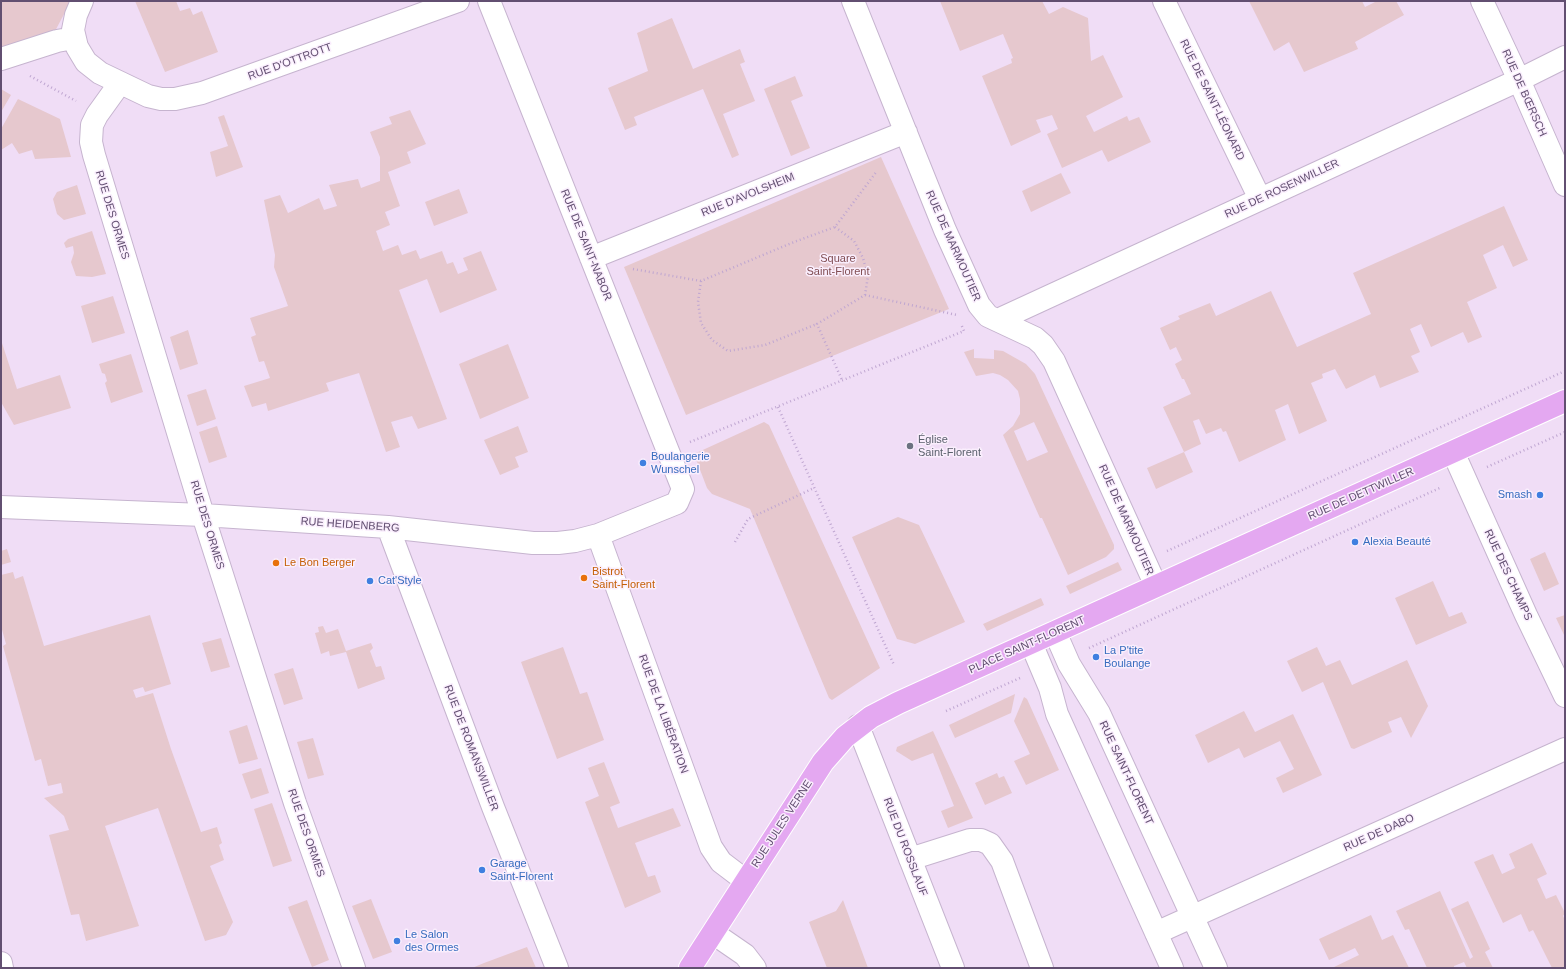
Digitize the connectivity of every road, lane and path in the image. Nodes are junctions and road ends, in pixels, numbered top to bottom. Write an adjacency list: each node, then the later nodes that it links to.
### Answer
1 (82, 1): 7 (street)
2 (458, 1): 12 (street, RUE D'OTTROTT)
3 (489, 1): 19 (street, RUE DE SAINT-NABOR)
4 (853, 1): 14 (street, RUE DE MARMOUTIER)
5 (1164, 1): 17 (street, RUE DE SAINT-LÉONARD)
6 (1482, 1): 11 (street, RUE DE BŒRSCH)
7 (74, 38): 9 (street); 12 (street, RUE D'OTTROTT)
8 (1565, 57): 11 (street, RUE DE ROSENWILLER)
9 (1, 59)
10 (28, 75): 13 (path)
11 (1519, 80): 16 (street, RUE DE BŒRSCH); 17 (street, RUE DE ROSENWILLER)
12 (120, 84): 37 (street, RUE DES ORMES)
13 (80, 104)
14 (906, 132): 19 (street, RUE D'AVOLSHEIM); 25 (street, RUE DE MARMOUTIER)
15 (879, 168): 18 (path)
16 (1565, 185)
17 (1260, 199): 25 (street, RUE DE ROSENWILLER)
18 (835, 227): 21 (path); 22 (path)
19 (591, 258): 35 (street, RUE DE SAINT-NABOR)
20 (632, 269): 21 (path)
21 (700, 281): 26 (path)
22 (865, 295): 24 (path); 26 (path)
23 (954, 308): 24 (path)
24 (957, 315): 27 (path)
25 (998, 320): 41 (street, RUE DE MARMOUTIER)
26 (817, 324): 27 (path)
27 (842, 380): 29 (path)
28 (1565, 401): 32 (main road, RUE DE DETTWILLER)
29 (778, 407): 31 (path); 34 (path)
30 (1565, 432): 33 (path)
31 (686, 444)
32 (1452, 452): 33 (street, RUE DES CHAMPS); 41 (main road, RUE DE DETTWILLER)
33 (1464, 477): 44 (path); 47 (street, RUE DES CHAMPS)
34 (814, 488): 40 (path); 45 (path)
35 (683, 489): 39 (street, RUE HEIDENBERG)
36 (1, 506): 37 (street, RUE HEIDENBERG)
37 (204, 515): 38 (street, RUE HEIDENBERG); 59 (street, RUE DES ORMES)
38 (388, 527): 39 (street, RUE HEIDENBERG); 60 (street, RUE DE ROMANSWILLER)
39 (598, 535): 53 (street, RUE DE LA LIBÉRATION)
40 (734, 542)
41 (1156, 586): 42 (main road, PLACE SAINT-FLORENT)
42 (1054, 632): 43 (main road, PLACE SAINT-FLORENT); 44 (street, RUE SAINT-FLORENT)
43 (1031, 643): 46 (street); 48 (main road, PLACE SAINT-FLORENT)
44 (1066, 657): 54 (street, RUE SAINT-FLORENT)
45 (894, 665)
46 (1042, 668): 49 (path); 56 (street)
47 (1565, 696)
48 (898, 703): 50 (main road, RUE JULES VERNE)
49 (939, 711)
50 (858, 726): 52 (street, RUE DU ROSSLAUF); 53 (main road, RUE JULES VERNE)
51 (1565, 749): 54 (street, RUE DE DABO)
52 (910, 859): 63 (street, RUE DU ROSSLAUF); 64 (street)
53 (746, 881): 55 (main road, RUE JULES VERNE)
54 (1192, 917): 56 (street); 66 (street, RUE SAINT-FLORENT)
55 (713, 933): 61 (main road, RUE JULES VERNE); 62 (street)
56 (1156, 933): 65 (street)
57 (1, 963): 58 (street)
58 (2, 968)
59 (354, 968)
60 (557, 968)
61 (690, 968)
62 (754, 968)
63 (952, 968)
64 (1042, 968)
65 (1172, 968)
66 (1216, 968)

